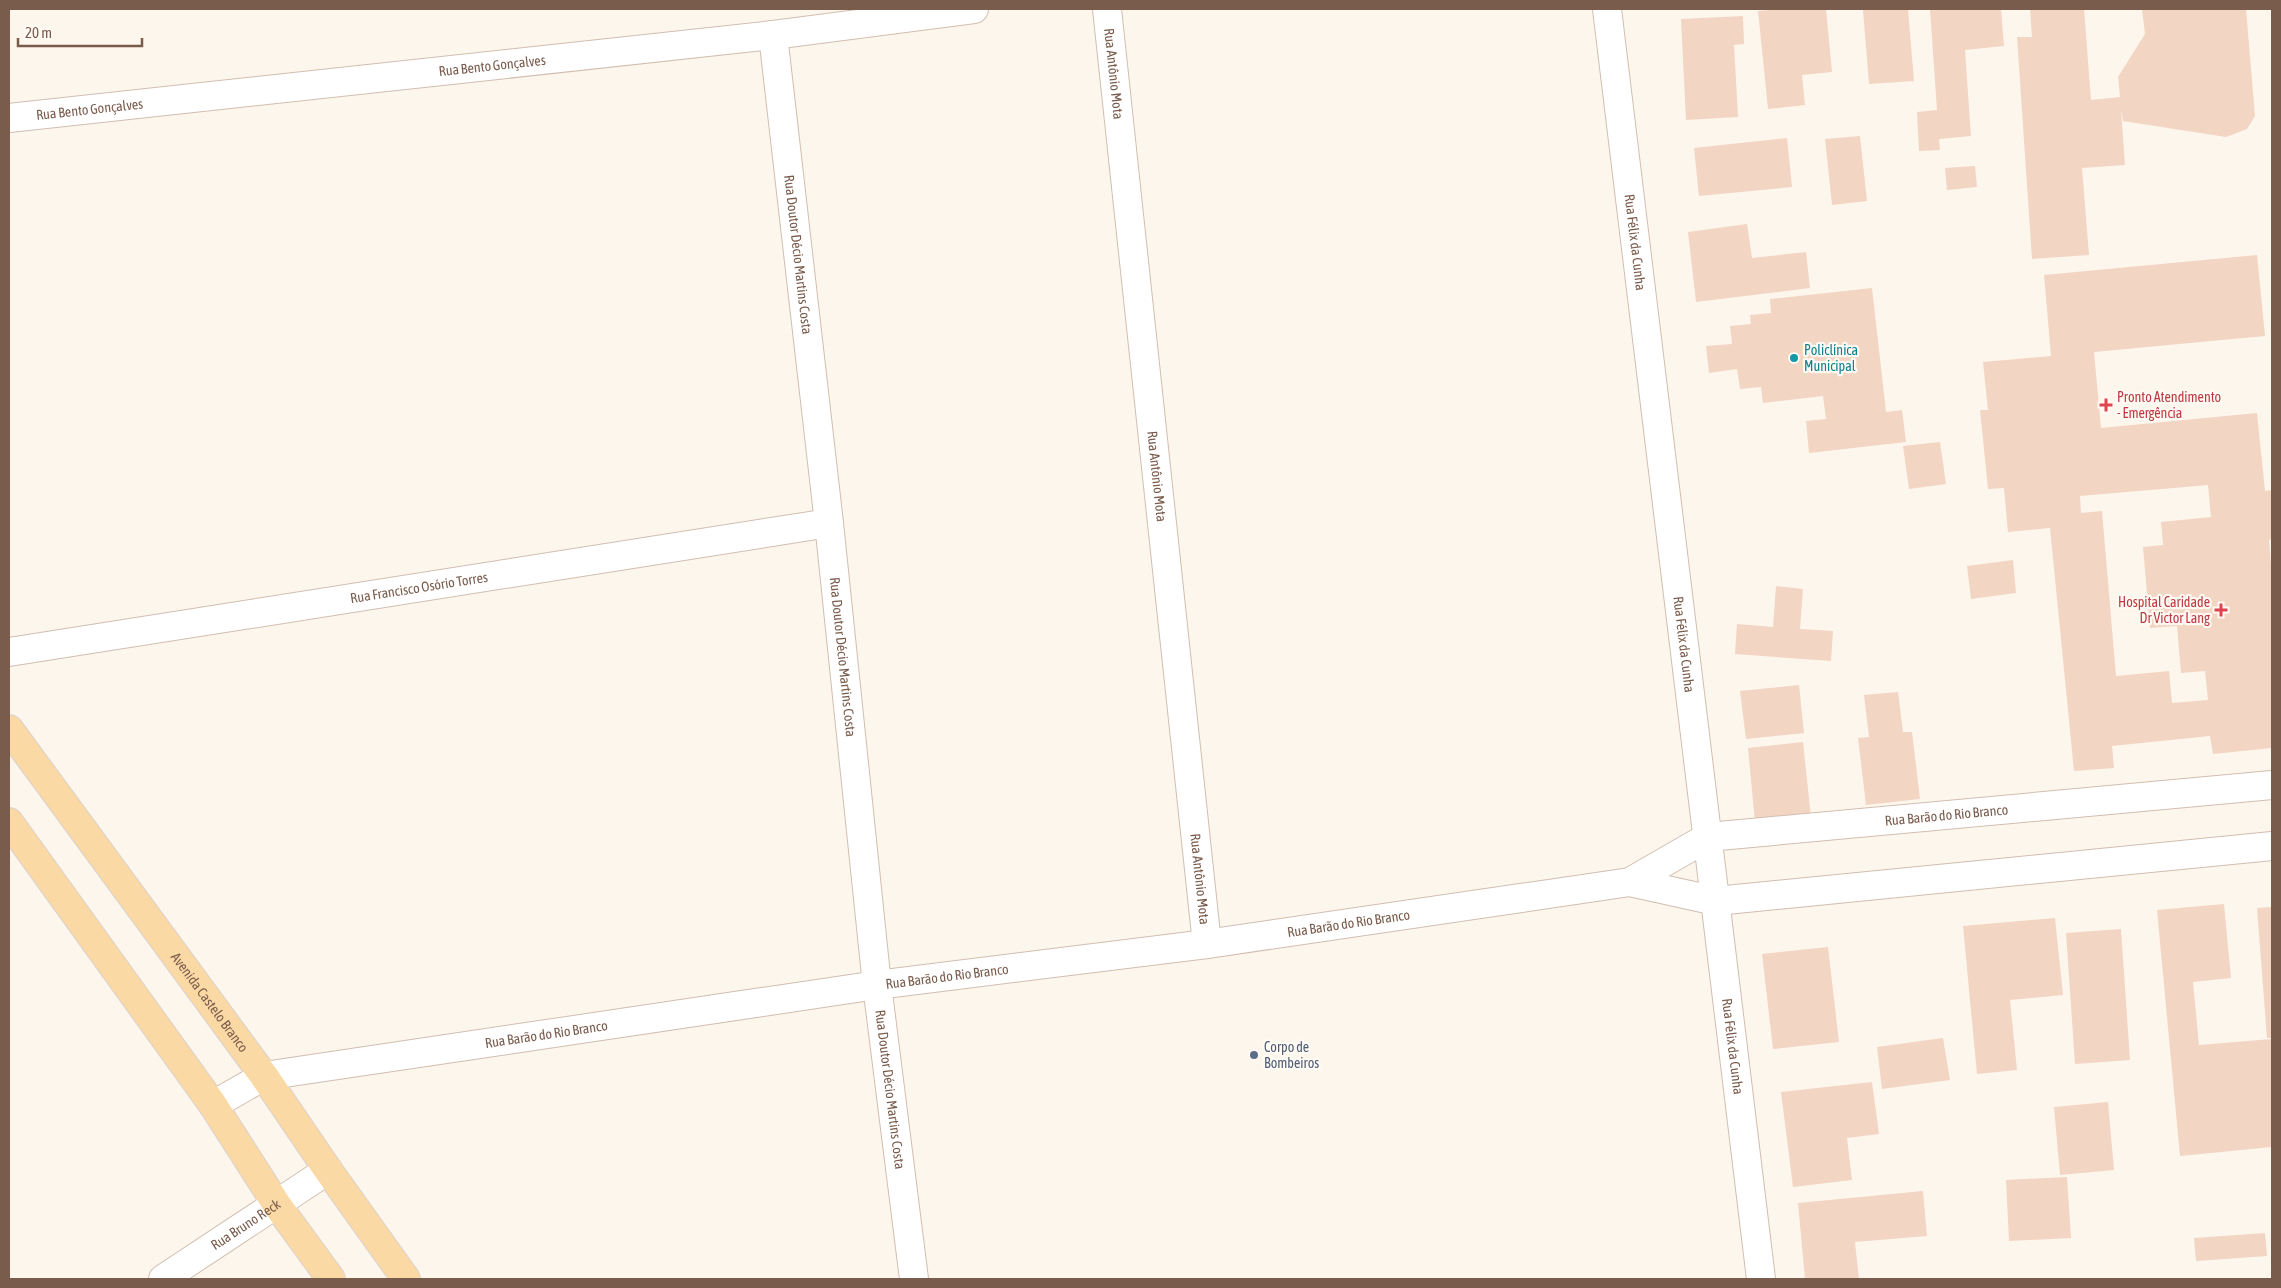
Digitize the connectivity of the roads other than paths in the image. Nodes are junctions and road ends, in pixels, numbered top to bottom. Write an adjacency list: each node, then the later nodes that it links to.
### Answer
1 (974, 9): 4 (street, Rua Bento Gonçalves)
2 (1107, 9): 15 (street, Rua Antônio Mota)
3 (1607, 9): 11 (street, Rua Félix da Cunha)
4 (773, 35): 5 (street, Rua Bento Gonçalves); 6 (street, Rua Doutor Décio Martins Costa)
5 (9, 118)
6 (829, 523): 7 (street, Rua Francisco Osório Torres); 16 (street, Rua Doutor Décio Martins Costa)
7 (9, 652)
8 (9, 729): 17 (main road, Avenida Castelo Branco)
9 (2272, 786): 11 (street, Rua Barão do Rio Branco)
10 (9, 822): 18 (main road)
11 (1708, 837): 13 (street, Rua Barão do Rio Branco); 14 (street, Rua Félix da Cunha)
12 (2272, 846): 14 (street, Rua Barão do Rio Branco)
13 (1630, 882): 14 (street, Rua Barão do Rio Branco); 15 (street, Rua Barão do Rio Branco)
14 (1716, 902): 25 (street, Rua Félix da Cunha)
15 (1207, 944): 16 (street, Rua Barão do Rio Branco)
16 (877, 984): 17 (street, Rua Barão do Rio Branco); 24 (street, Rua Doutor Décio Martins Costa)
17 (264, 1076): 18 (street); 19 (main road, Avenida Castelo Branco)
18 (213, 1105): 20 (main road)
19 (328, 1170): 20 (street, Rua Bruno Reck); 23 (main road, Avenida Castelo Branco)
20 (277, 1205): 21 (street, Rua Bruno Reck); 22 (main road)
21 (163, 1279)
22 (331, 1279)
23 (406, 1279)
24 (914, 1279)
25 (1761, 1279)

